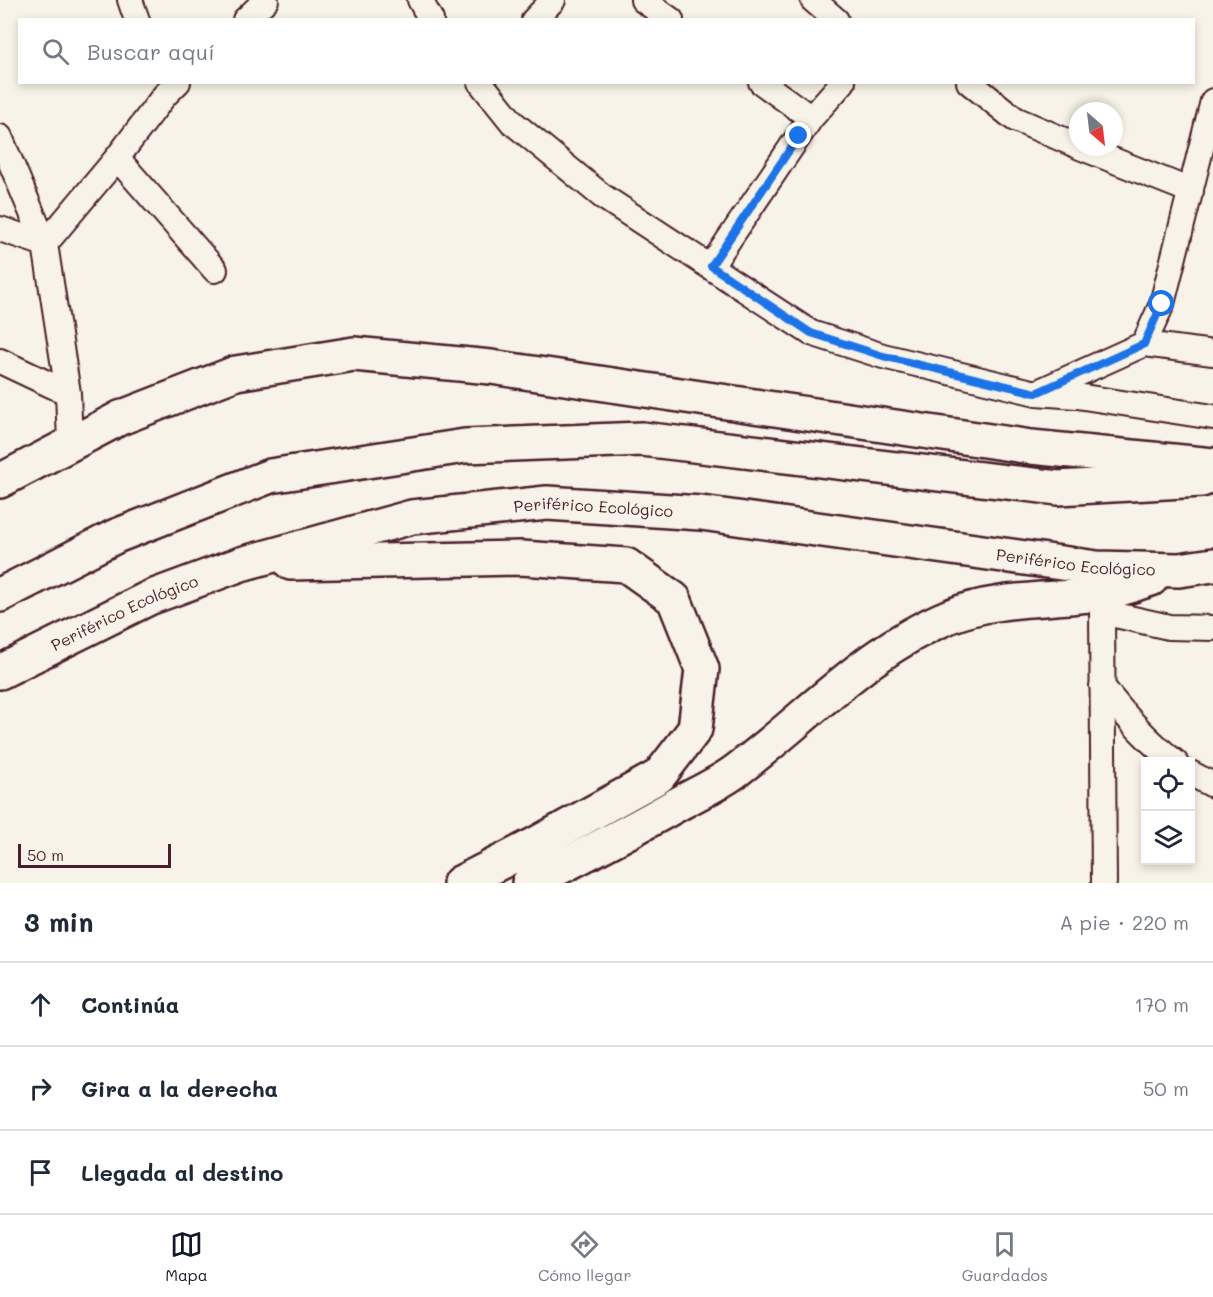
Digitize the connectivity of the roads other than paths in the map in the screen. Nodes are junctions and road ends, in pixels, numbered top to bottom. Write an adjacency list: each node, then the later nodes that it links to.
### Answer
1 (130, 0): 7 (street)
2 (266, 0): 8 (street)
3 (420, 0): 9 (street)
4 (552, 0): 10 (street)
5 (643, 0): 11 (street)
6 (813, 0): 12 (street)
7 (136, 18)
8 (247, 18)
9 (430, 18)
10 (536, 18)
11 (668, 18)
12 (834, 18)
13 (482, 84): 27 (street)
14 (764, 84): 19 (street)
15 (841, 84): 19 (street)
16 (971, 84): 21 (street)
17 (167, 87): 23 (street)
18 (1213, 101): 24 (street)
19 (811, 118): 27 (street)
20 (0, 137): 26 (street)
21 (1069, 143)
22 (1102, 156): 24 (street)
23 (117, 158): 26 (street); 28 (street)
24 (1191, 191): 29 (street)
25 (0, 229): 26 (street)
26 (45, 244): 32 (street)
27 (711, 266): 33 (street)
28 (214, 270)
29 (1144, 344): 30 (street); 33 (street)
30 (1213, 353)
31 (0, 361): 32 (street)
32 (68, 393): 35 (street)
33 (1036, 393): 34 (street)
34 (1213, 417)
35 (70, 443): 36 (highway); 38 (highway)
36 (1213, 465)
37 (1213, 480): 42 (highway)
38 (0, 481)
39 (241, 564): 41 (highway, Periférico Ecológico); 44 (highway, Periférico Ecológico); 49 (highway)
40 (1213, 565): 41 (highway, Periférico Ecológico)
41 (1100, 592): 43 (street); 45 (street); 50 (highway)
42 (0, 595)
43 (1213, 628)
44 (0, 672)
45 (1102, 686): 46 (street); 51 (street)
46 (1169, 757)
47 (1195, 775): 48 (street)
48 (1213, 785)
49 (460, 883)
50 (529, 883)
51 (1104, 883)

